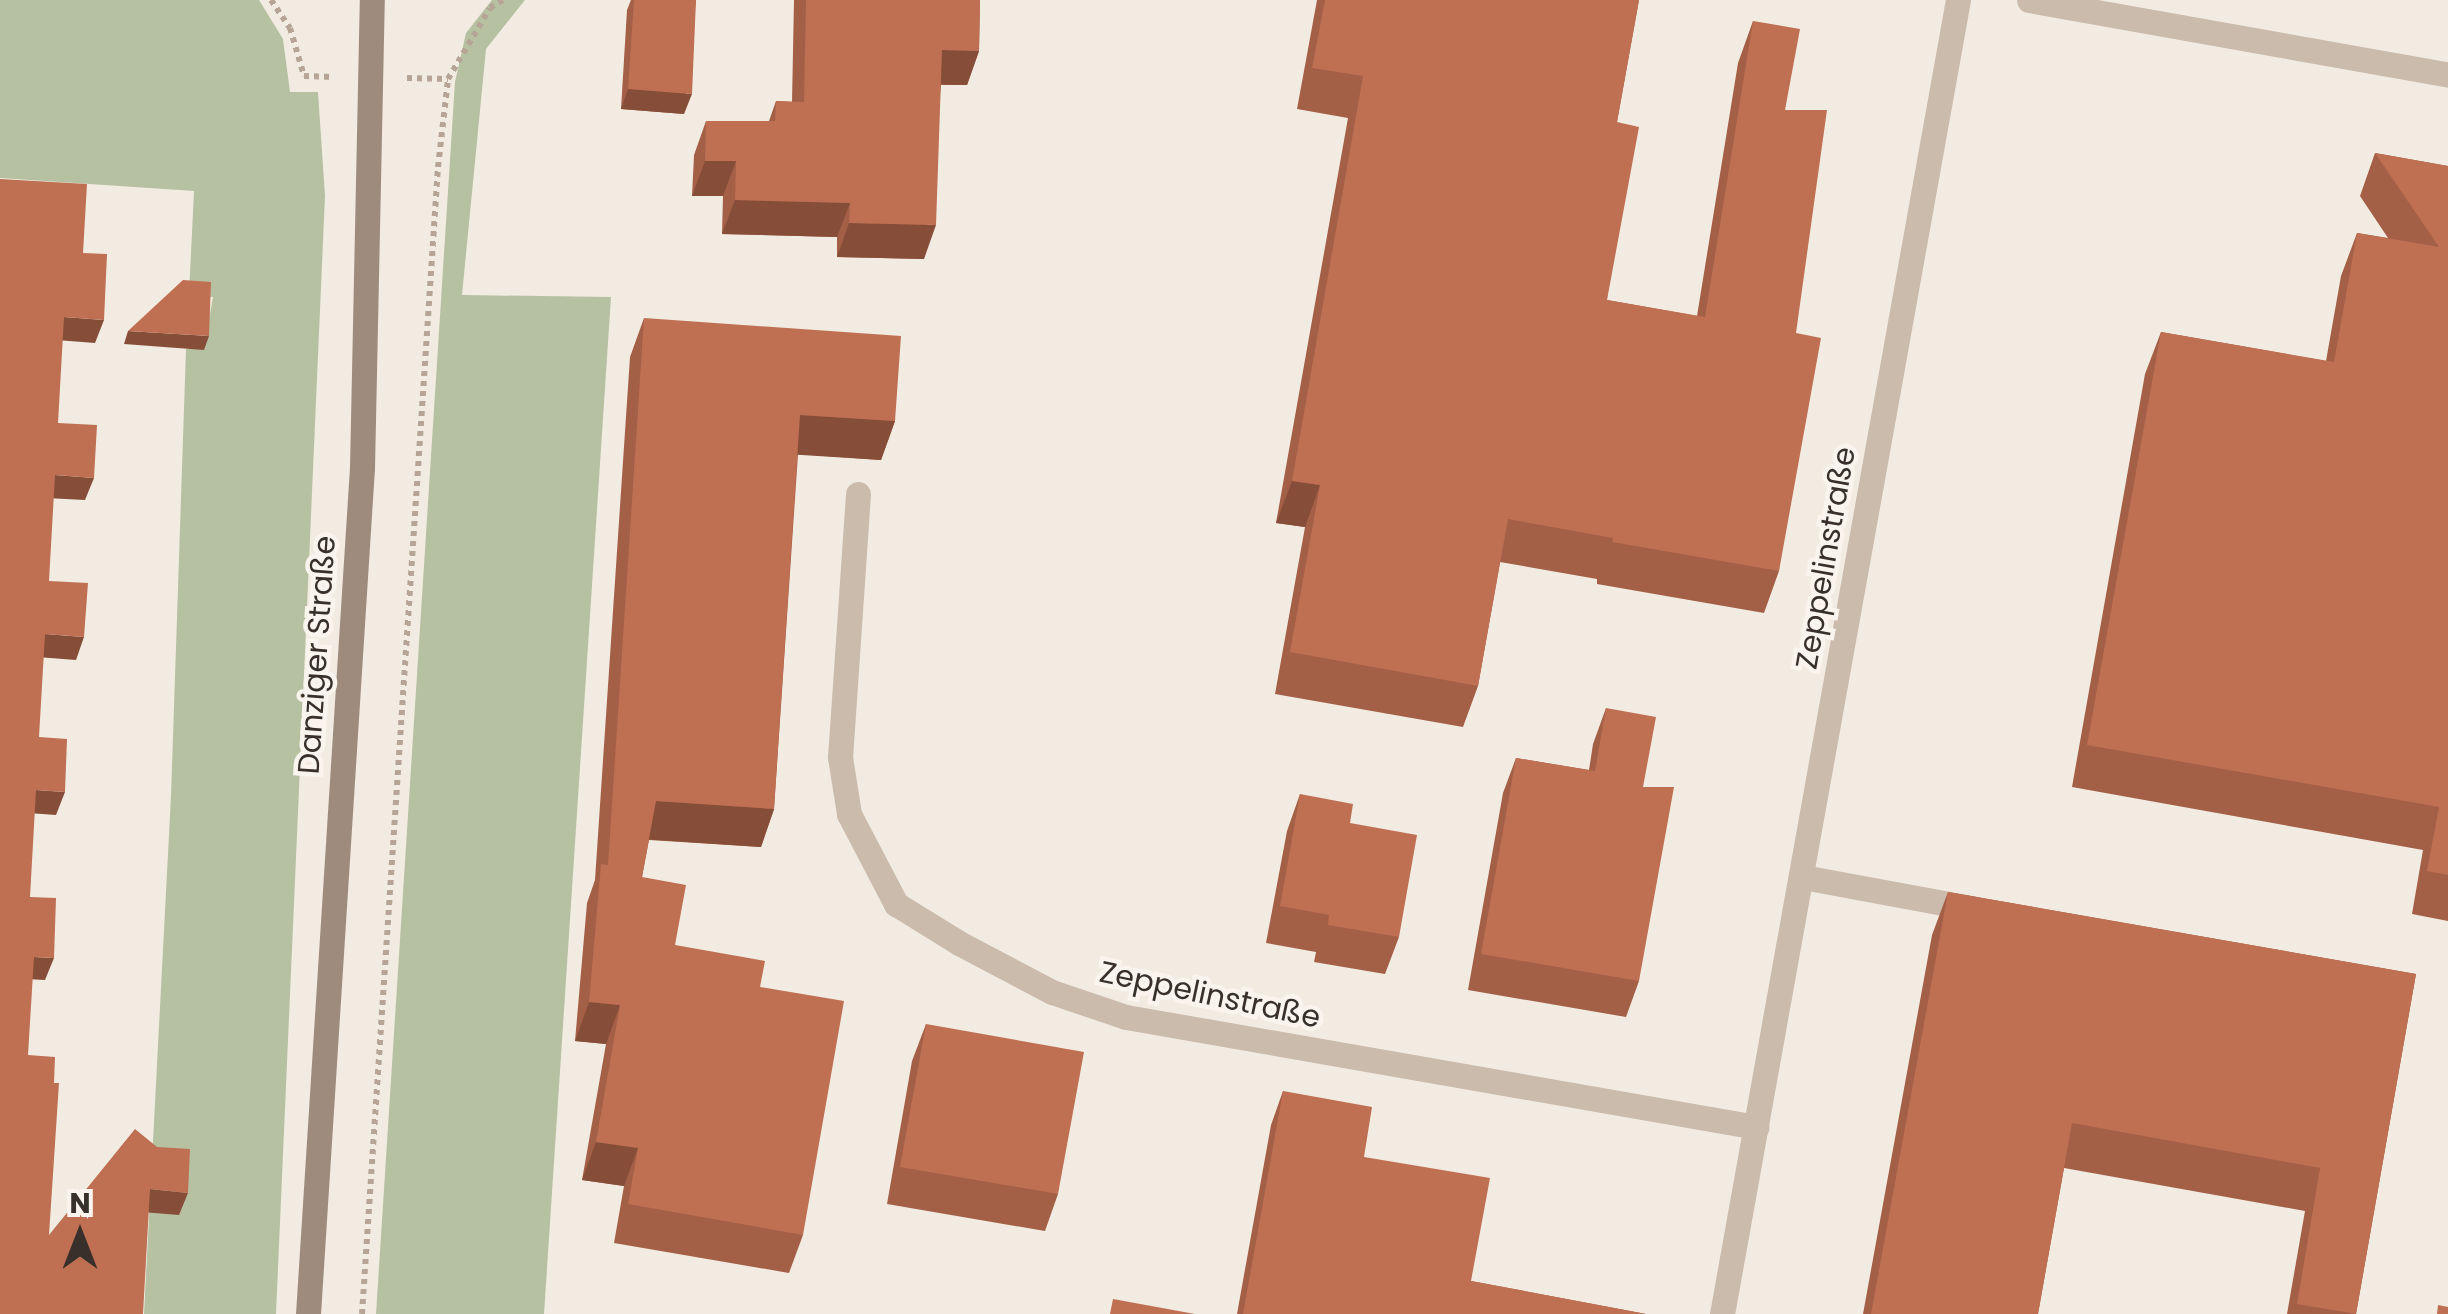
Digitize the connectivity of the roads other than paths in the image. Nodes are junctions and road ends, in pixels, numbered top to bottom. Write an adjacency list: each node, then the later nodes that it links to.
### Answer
1 (372, 0): 9 (street, Danziger Straße)
2 (1958, 0): 6 (street, Zeppelinstraße)
3 (2029, 0): 4 (street)
4 (2448, 75)
5 (858, 494): 8 (street, Zeppelinstraße)
6 (1802, 877): 7 (street); 8 (street, Zeppelinstraße)
7 (2009, 916)
8 (1756, 1127): 10 (street, Zeppelinstraße)
9 (308, 1314)
10 (1722, 1314)

